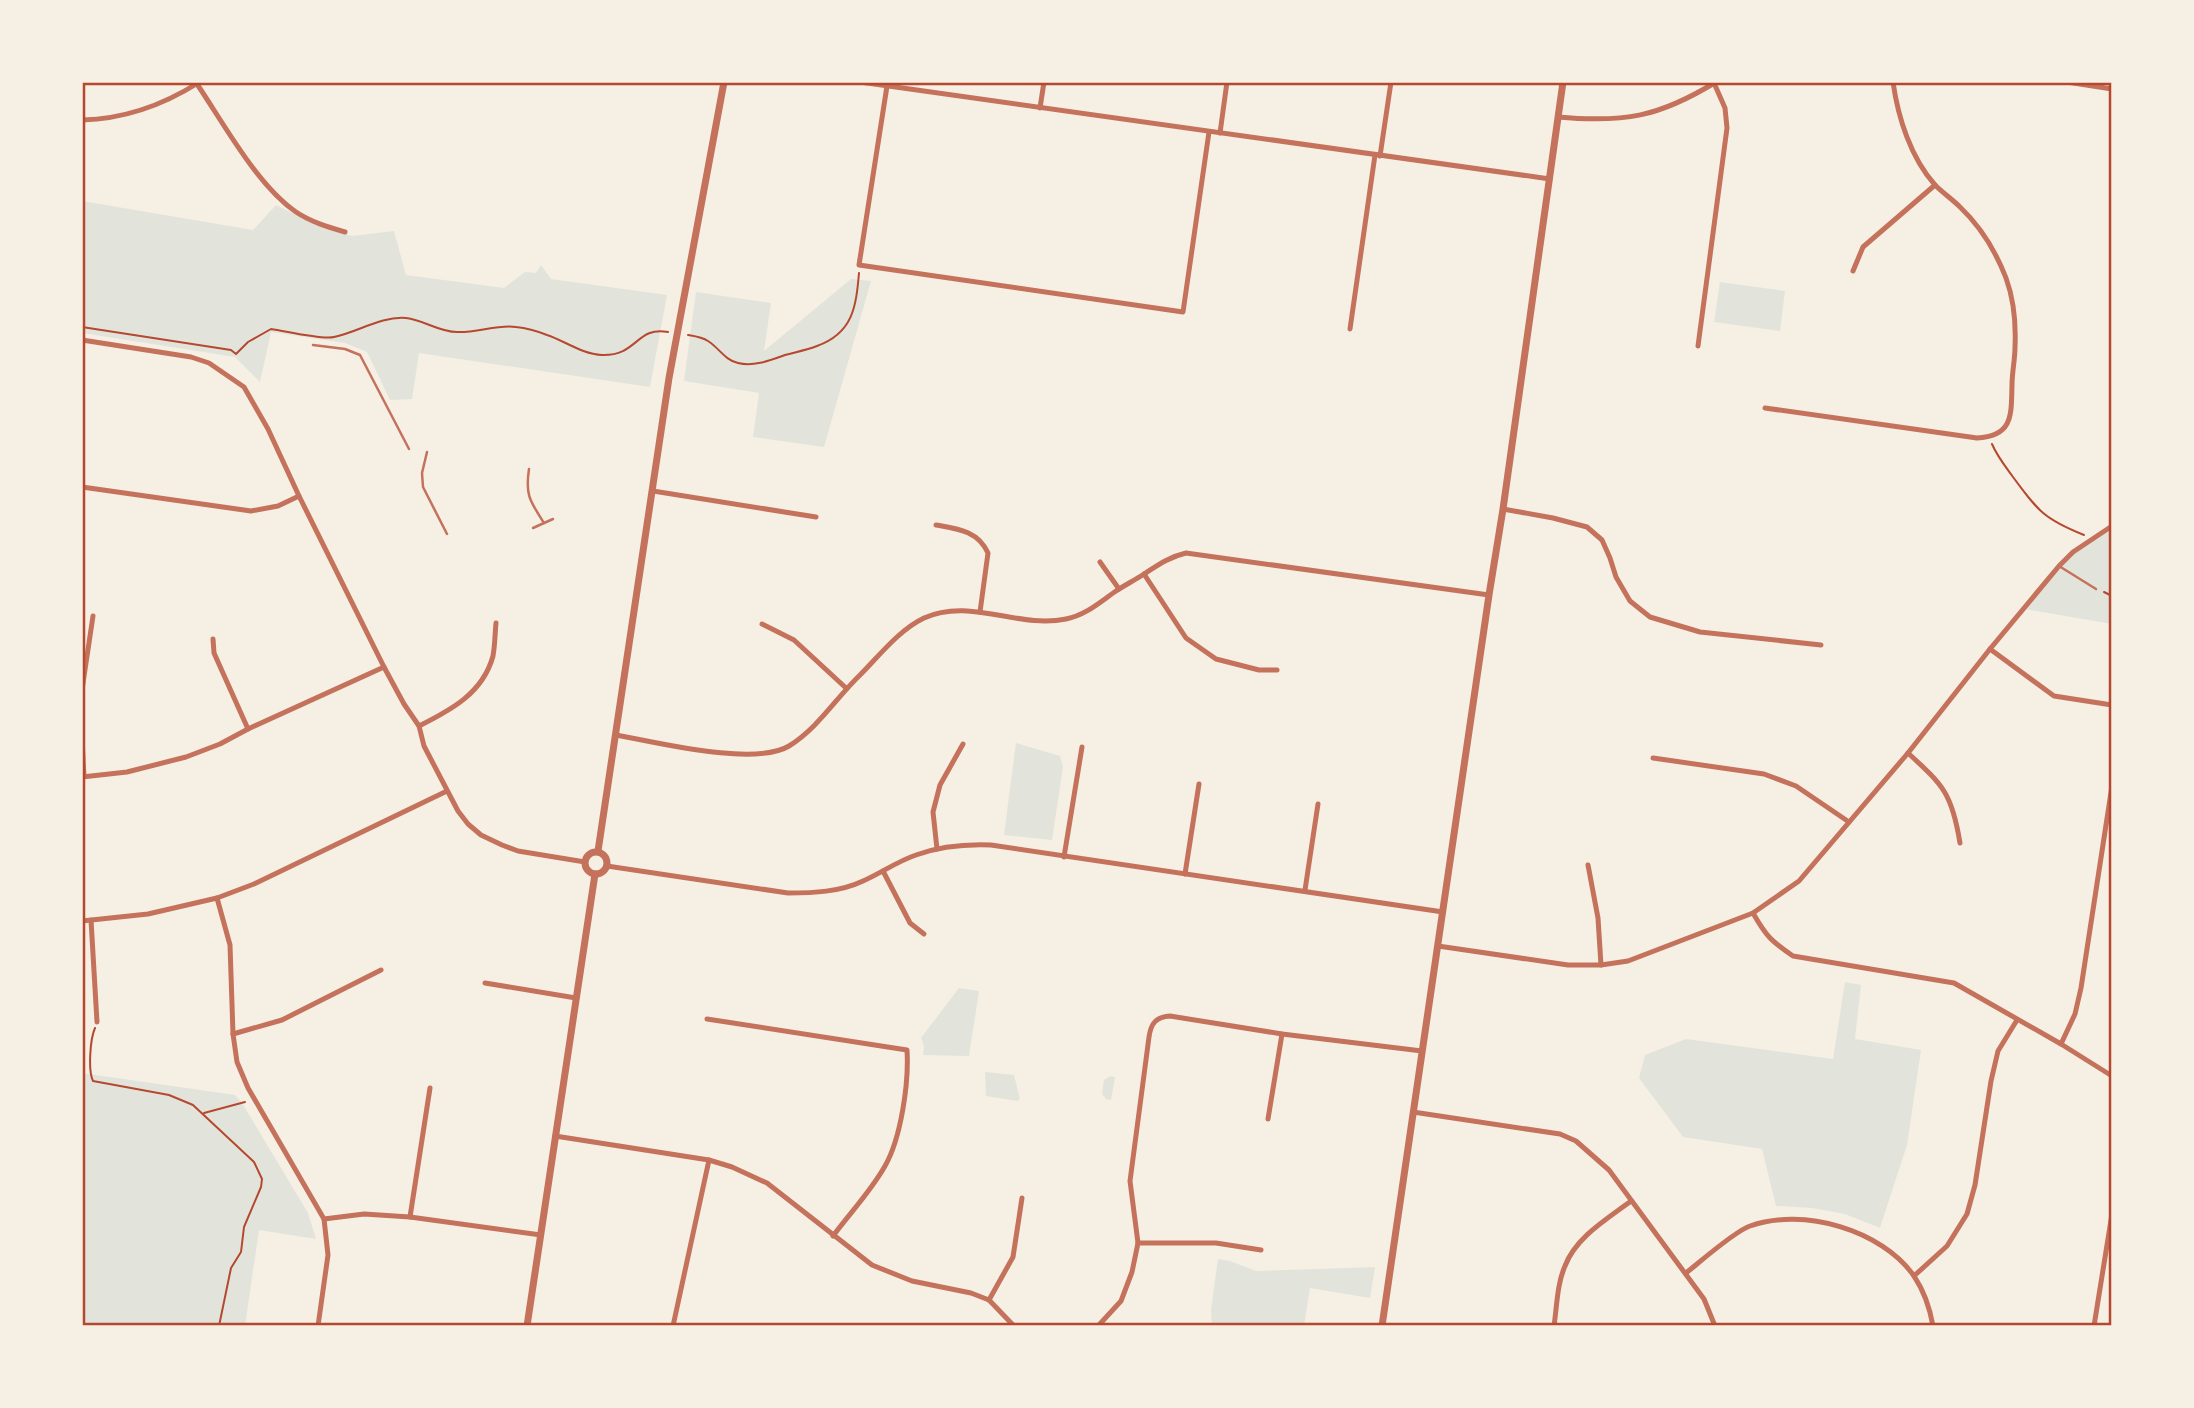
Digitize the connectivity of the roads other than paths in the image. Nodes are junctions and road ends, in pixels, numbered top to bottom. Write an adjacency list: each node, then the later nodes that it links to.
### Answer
1 (724, 82): 32 (street)
2 (860, 82): 11 (street)
3 (1044, 82): 13 (street)
4 (1227, 82): 17 (street)
5 (1391, 82): 18 (street)
6 (1563, 82): 14 (street)
7 (1893, 82): 20 (street)
8 (2067, 82): 12 (street)
9 (198, 83): 15 (street); 21 (street)
10 (1715, 83): 14 (street); 26 (street)
11 (887, 86): 13 (street); 16 (street)
12 (2112, 89)
13 (1040, 108): 16 (street)
14 (1558, 117): 19 (street)
15 (82, 120)
16 (1209, 132): 17 (street)
17 (1220, 133): 18 (street)
18 (1377, 156): 19 (street); 23 (street)
19 (1549, 179): 34 (street)
20 (1935, 185): 22 (street); 27 (street)
21 (345, 232)
22 (1853, 271)
23 (1350, 330)
24 (82, 340): 33 (street)
25 (313, 345): 28 (lane)
26 (1698, 346)
27 (1765, 408)
28 (409, 449)
29 (427, 452): 41 (lane)
30 (528, 469): 37 (lane)
31 (82, 487): 33 (street)
32 (653, 491): 35 (street); 62 (street)
33 (299, 496): 55 (street)
34 (1503, 509): 47 (street); 53 (street)
35 (816, 517)
36 (552, 519): 37 (lane)
37 (544, 523): 40 (lane)
38 (936, 525): 48 (street)
39 (2112, 526): 43 (street)
40 (533, 528)
41 (447, 534)
42 (1100, 562): 45 (street)
43 (2059, 566): 46 (lane); 54 (street)
44 (1144, 574): 45 (street); 47 (street); 56 (street)
45 (1119, 589): 48 (street)
46 (2096, 589)
47 (1489, 595): 86 (street)
48 (980, 612): 57 (street)
49 (93, 616): 58 (street)
50 (496, 623): 60 (street)
51 (762, 624): 57 (street)
52 (214, 639): 61 (street)
53 (1821, 645)
54 (1990, 649): 59 (street); 66 (street)
55 (384, 667): 60 (street); 61 (street)
56 (1278, 670)
57 (846, 688): 62 (street)
58 (82, 690)
59 (2112, 705)
60 (419, 726): 71 (street)
61 (248, 729): 68 (street)
62 (616, 735): 76 (street)
63 (82, 738): 68 (street)
64 (963, 744): 75 (street)
65 (1082, 747): 77 (street)
66 (1908, 753): 73 (street); 74 (street)
67 (1653, 758): 73 (street)
68 (83, 777)
69 (1199, 784): 83 (street)
70 (2112, 786): 101 (street)
71 (447, 792): 78 (street); 85 (street)
72 (1318, 804): 84 (street)
73 (1849, 822): 87 (street)
74 (1959, 843)
75 (937, 849): 77 (street); 81 (street)
76 (598, 852): 78 (street); 80 (street)
77 (1064, 857): 83 (street)
78 (585, 862): 82 (street)
79 (1588, 865): 92 (street)
80 (607, 866): 81 (street); 82 (street)
81 (883, 871): 90 (street)
82 (595, 874): 95 (street)
83 (1185, 874): 84 (street)
84 (1304, 890): 86 (street)
85 (217, 898): 89 (street); 99 (street)
86 (1443, 912): 91 (street)
87 (1753, 913): 92 (street); 97 (street)
88 (82, 920): 89 (street)
89 (91, 920): 98 (street)
90 (924, 934)
91 (1438, 946): 92 (street); 102 (street)
92 (1601, 965)
93 (381, 970): 99 (street)
94 (485, 983): 95 (street)
95 (576, 998): 107 (street)
96 (707, 1018): 115 (street)
97 (2017, 1020): 101 (street); 119 (street)
98 (97, 1022)
99 (233, 1034): 113 (street)
100 (1282, 1034): 102 (street); 106 (street); 116 (street)
101 (2061, 1044): 103 (street)
102 (1422, 1051): 105 (street)
103 (2112, 1076)
104 (430, 1088): 112 (street)
105 (1413, 1112): 110 (street); 126 (street)
106 (1268, 1119)
107 (555, 1136): 108 (street); 114 (street)
108 (709, 1160): 115 (street); 123 (street)
109 (1022, 1198): 120 (street)
110 (1631, 1201): 118 (street); 127 (street)
111 (2112, 1214): 130 (street)
112 (410, 1217): 113 (street); 114 (street)
113 (324, 1219): 121 (street)
114 (541, 1235): 122 (street)
115 (833, 1236): 120 (street)
116 (1138, 1243): 117 (street); 125 (street)
117 (1261, 1250)
118 (1686, 1273): 119 (street); 128 (street)
119 (1914, 1276): 129 (street)
120 (989, 1300): 124 (street)
121 (318, 1326)
122 (527, 1326)
123 (673, 1326)
124 (1014, 1326)
125 (1098, 1326)
126 (1382, 1326)
127 (1554, 1326)
128 (1715, 1326)
129 (1933, 1326)
130 (2094, 1326)

